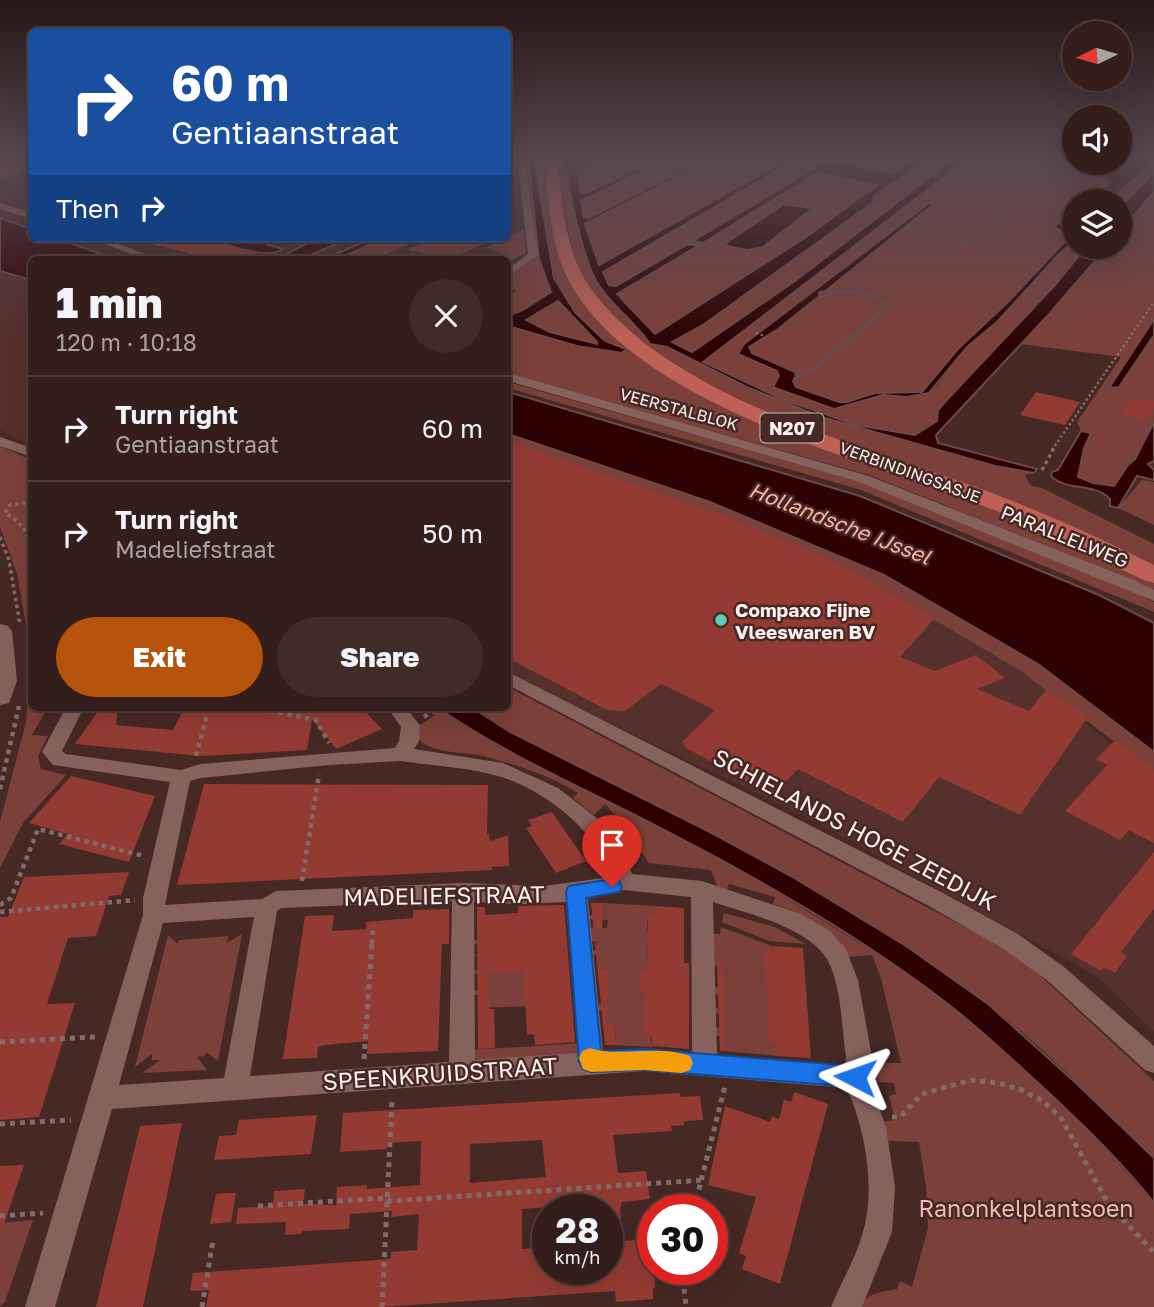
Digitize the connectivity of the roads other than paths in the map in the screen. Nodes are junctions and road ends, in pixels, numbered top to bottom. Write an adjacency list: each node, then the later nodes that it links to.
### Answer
1 (529, 219): 5 (street)
2 (561, 219): 10 (main road, VERBINDINGSASJE / N207)
3 (105, 242): 4 (street)
4 (145, 256)
5 (511, 271)
6 (511, 378): 9 (street, VEERSTALBLOK)
7 (0, 440): 8 (street)
8 (28, 451)
9 (960, 516): 11 (street, PARALLELWEG)
10 (1154, 575)
11 (1154, 597)
12 (0, 631): 14 (main road)
13 (511, 680): 26 (street, SCHIELANDS HOGE ZEEDIJK)
14 (0, 696)
15 (73, 711): 18 (street)
16 (399, 711): 17 (street)
17 (401, 754): 18 (street); 19 (street)
18 (181, 777): 23 (street)
19 (623, 882): 20 (street, MADELIEFSTRAAT); 22 (street, MADELIEFSTRAAT)
20 (702, 890): 27 (street); 29 (street)
21 (463, 891): 22 (street, MADELIEFSTRAAT); 24 (street, MADELIEFSTRAAT); 28 (street)
22 (576, 891): 25 (street)
23 (154, 906): 24 (street, MADELIEFSTRAAT); 31 (street)
24 (267, 907): 30 (street)
25 (591, 1062): 27 (street, SPEENKRUIDSTRAAT); 28 (street, SPEENKRUIDSTRAAT)
26 (1154, 1062)
27 (717, 1067): 29 (street, SPEENKRUIDSTRAAT)
28 (462, 1071): 30 (street, SPEENKRUIDSTRAAT)
29 (855, 1077): 33 (street)
30 (235, 1087): 31 (street, SPEENKRUIDSTRAAT)
31 (98, 1108): 32 (street)
32 (40, 1307)
33 (846, 1307)

